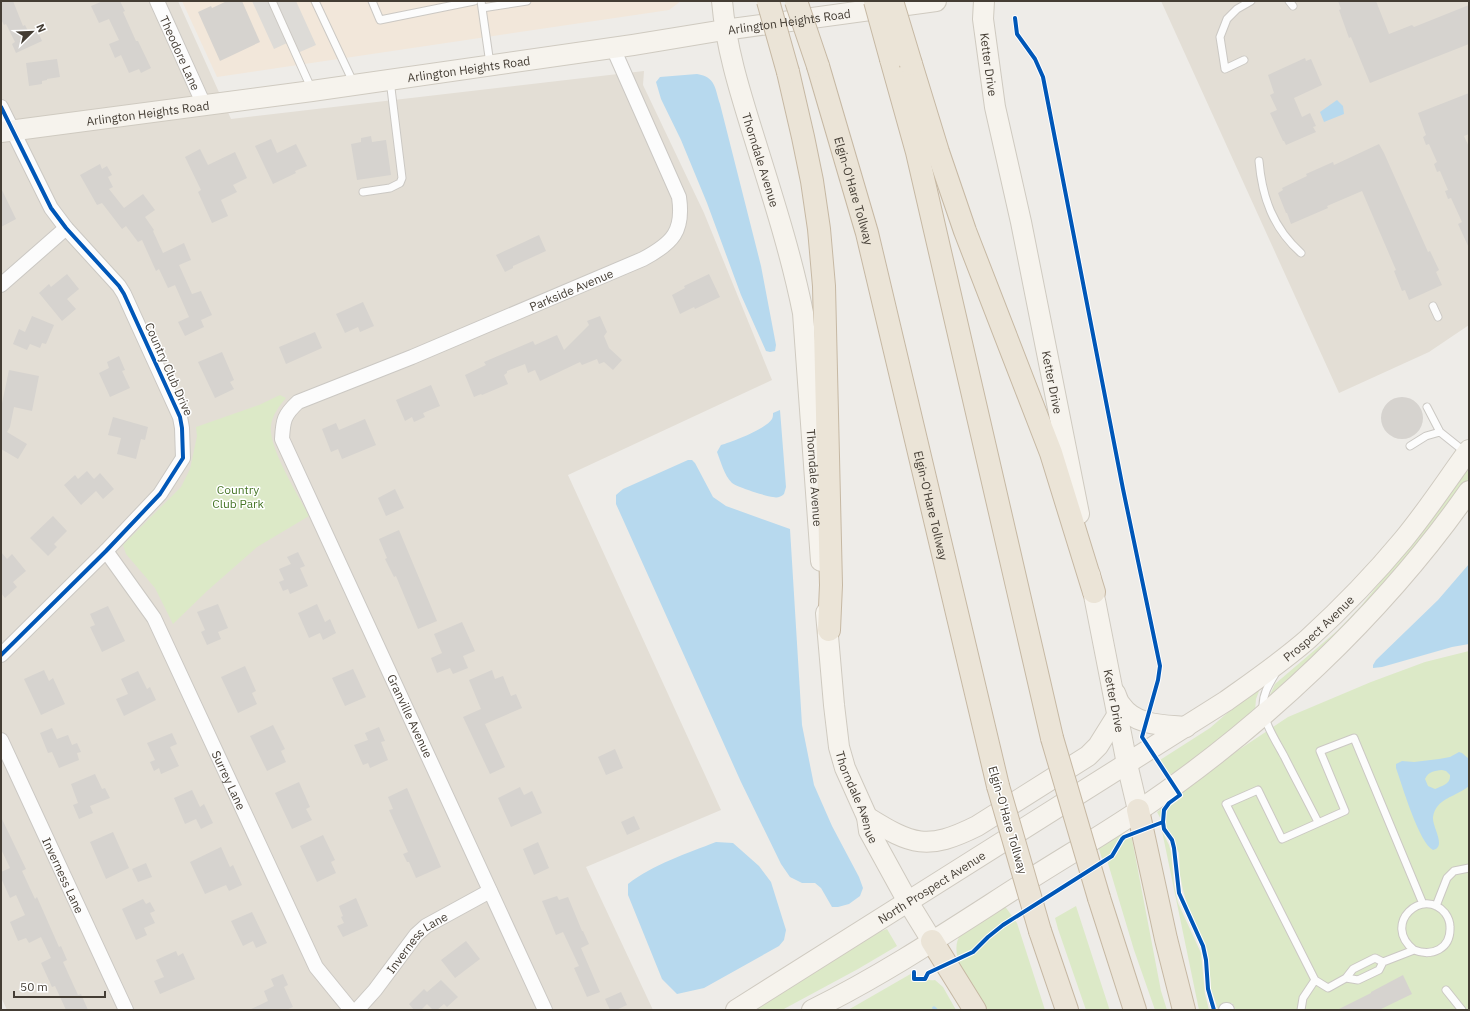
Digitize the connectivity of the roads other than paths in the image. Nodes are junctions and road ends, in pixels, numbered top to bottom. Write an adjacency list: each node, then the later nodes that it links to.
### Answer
1 (156, 1): 24 (street, Theodore Lane)
2 (272, 1): 23 (lane)
3 (315, 1): 22 (lane)
4 (372, 1): 5 (lane)
5 (474, 1)
6 (526, 1): 15 (lane)
7 (722, 1): 16 (street, Thorndale Avenue)
8 (768, 1): 42 (highway, bridge)
9 (796, 1): 72 (highway, Elgin-O'Hare Tollway, bridge)
10 (874, 1): 19 (highway, bridge)
11 (892, 1): 19 (highway, bridge)
12 (936, 1): 16 (street, Arlington Heights Road)
13 (984, 1): 41 (street, Ketter Drive)
14 (1251, 1): 18 (lane)
15 (482, 4): 20 (lane)
16 (724, 30): 17 (street, Arlington Heights Road); 42 (street, Thorndale Avenue)
17 (613, 48): 20 (street, Arlington Heights Road); 35 (street, Parkside Avenue)
18 (1244, 60)
19 (901, 62): 41 (highway); 73 (highway, bridge)
20 (490, 66): 21 (street, Arlington Heights Road)
21 (390, 80): 22 (street, Arlington Heights Road); 28 (lane)
22 (354, 85): 23 (street, Arlington Heights Road)
23 (312, 91): 24 (street, Arlington Heights Road)
24 (204, 105): 26 (street, Arlington Heights Road)
25 (1, 107): 26 (street, Country Club Drive)
26 (7, 131): 29 (street, Country Club Drive)
27 (1259, 161): 30 (lane)
28 (363, 192)
29 (66, 228): 31 (street); 40 (street, Country Club Drive)
30 (1301, 252)
31 (1, 285)
32 (1433, 306): 33 (lane)
33 (1438, 316)
34 (1427, 407): 36 (lane)
35 (283, 421): 55 (street, Granville Avenue)
36 (1440, 432): 37 (lane); 38 (lane)
37 (1410, 446)
38 (1468, 452): 44 (street, Prospect Avenue)
39 (1469, 491): 47 (street, Prospect Avenue)
40 (106, 551): 43 (street, Country Club Drive); 66 (street, Surrey Lane)
41 (1094, 592): 45 (street, Ketter Drive)
42 (829, 630): 52 (street, Thorndale Avenue)
43 (1, 655)
44 (1287, 655): 47 (lane); 48 (street, Prospect Avenue)
45 (1112, 688): 46 (street, Ketter Drive); 48 (street)
46 (1118, 714): 50 (street, Ketter Drive); 52 (street)
47 (1264, 714): 51 (street, Prospect Avenue); 53 (lane)
48 (1186, 727): 50 (street, Prospect Avenue)
49 (1, 740): 65 (street, Inverness Lane)
50 (1127, 764): 51 (street, Ketter Drive); 56 (street, North Prospect Avenue)
51 (1138, 810): 59 (street); 74 (highway)
52 (867, 817): 56 (street, Thorndale Avenue)
53 (1318, 822): 57 (lane); 63 (lane)
54 (1469, 868): 58 (lane)
55 (490, 891): 67 (street, Inverness Lane); 68 (street, Granville Avenue)
56 (908, 902): 59 (street, Thorndale Avenue); 69 (street, North Prospect Avenue)
57 (1423, 904): 58 (lane); 60 (lane)
58 (1436, 906): 60 (lane)
59 (932, 942): 70 (street); 71 (highway)
60 (1414, 950): 61 (lane)
61 (1383, 962): 62 (lane); 62 (lane)
62 (1346, 978): 63 (lane)
63 (1315, 980): 75 (lane)
64 (1446, 990): 76 (lane)
65 (126, 1010)
66 (351, 1010)
67 (357, 1010)
68 (545, 1010)
69 (736, 1010)
70 (812, 1010)
71 (975, 1010)
72 (1067, 1010)
73 (1135, 1010)
74 (1184, 1010)
75 (1301, 1010)
76 (1462, 1010)

